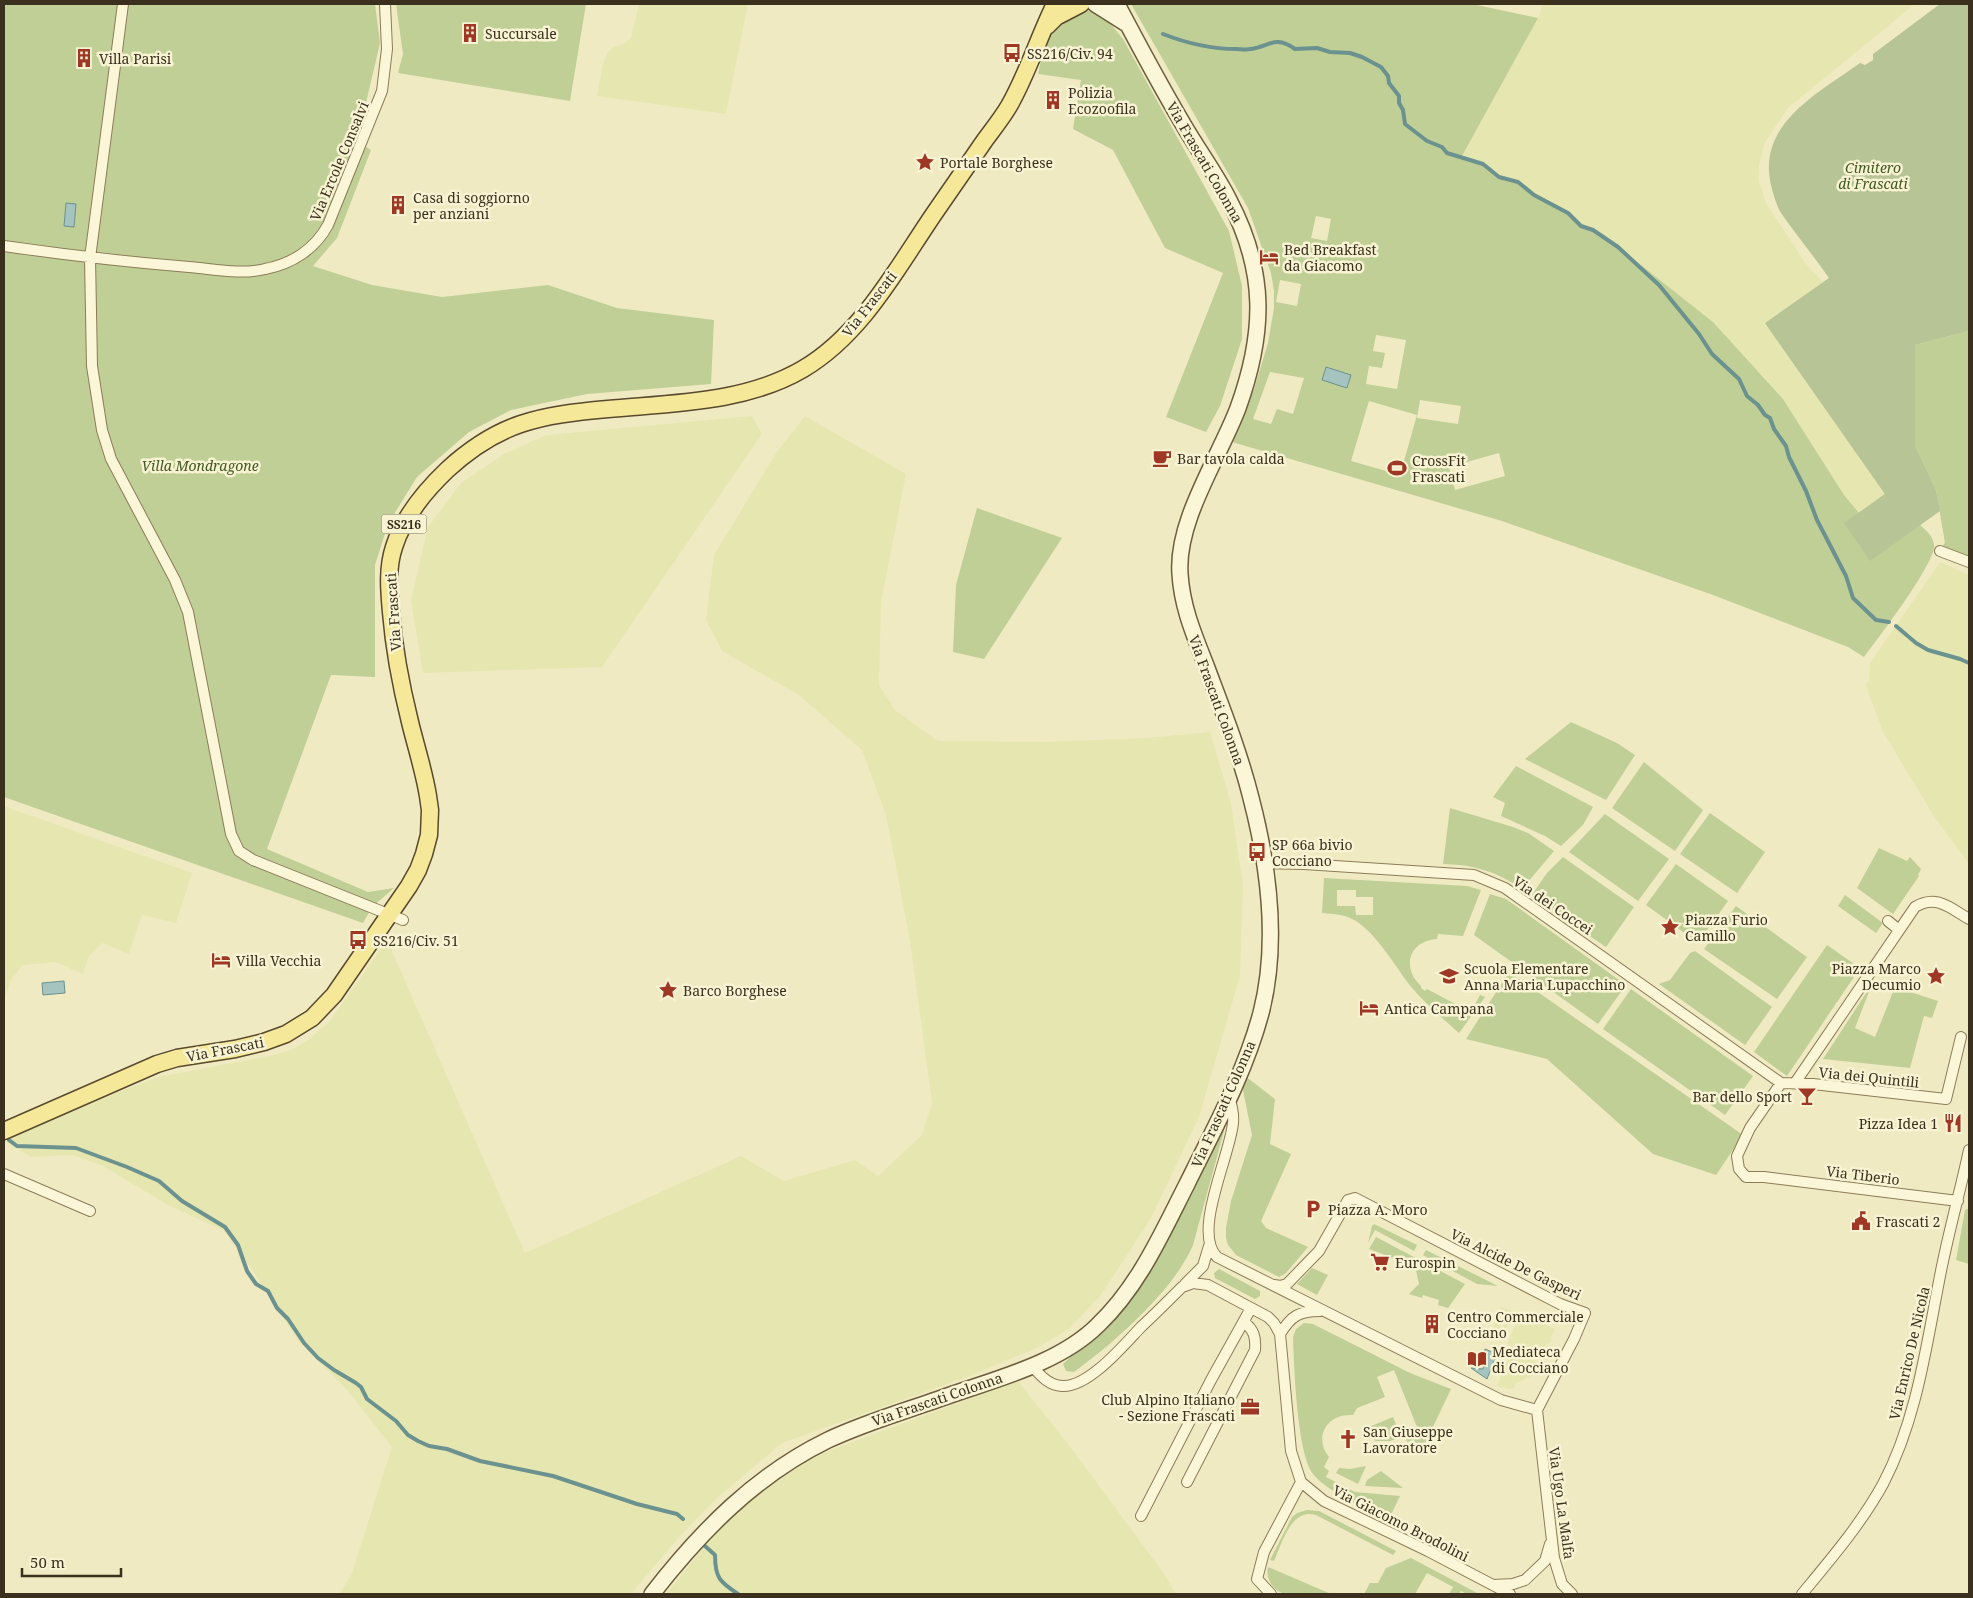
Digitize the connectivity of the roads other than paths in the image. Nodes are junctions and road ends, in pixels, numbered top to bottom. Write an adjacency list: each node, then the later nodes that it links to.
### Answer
1 (123, 4): 11 (street)
2 (384, 4): 11 (street, Via Ercole Consalvi)
3 (1055, 4): 9 (main road, Via Frascati / SS216)
4 (1081, 4): 5 (main road); 9 (main road, Via Frascati / SS216)
5 (1088, 4)
6 (1095, 4): 8 (street, Via Frascati Colonna)
7 (1117, 4): 8 (street, Via Frascati Colonna)
8 (1128, 26): 14 (street, Via Frascati Colonna)
9 (1044, 29): 15 (main road, Via Frascati / SS216)
10 (4, 246): 11 (street, Via Ercole Consalvi)
11 (90, 258): 15 (street)
12 (1940, 551): 13 (street)
13 (1969, 562)
14 (1265, 863): 21 (street, Via dei Coccei); 22 (street, Via Frascati Colonna)
15 (396, 917): 23 (main road, Via Frascati / SS216)
16 (1969, 919): 18 (street)
17 (1888, 921): 18 (street)
18 (1899, 930): 20 (street)
19 (1961, 1037): 20 (street, Via dei Quintili)
20 (1798, 1079): 21 (street, Via dei Quintili)
21 (1781, 1083): 26 (street, Via Tiberio)
22 (1229, 1097): 28 (street); 35 (street, Via Frascati Colonna)
23 (4, 1131)
24 (1969, 1150): 26 (street, Via Enrico De Nicola)
25 (4, 1174): 27 (street)
26 (1958, 1201): 46 (street, Via Enrico De Nicola)
27 (90, 1211)
28 (1209, 1246): 29 (street); 30 (street)
29 (1271, 1284): 32 (street); 36 (street, Via Alcide De Gasperi)
30 (1182, 1287): 31 (street); 35 (street)
31 (1252, 1308): 33 (street); 34 (street)
32 (1323, 1311): 34 (street); 36 (street)
33 (1244, 1322): 37 (street); 39 (street)
34 (1280, 1334): 38 (street)
35 (1031, 1365): 42 (street, Via Frascati Colonna)
36 (1537, 1410): 40 (street, Via Ugo La Malfa)
37 (1187, 1482)
38 (1301, 1482): 41 (street, Via Giacomo Brodolini); 43 (street)
39 (1141, 1516)
40 (1552, 1538): 41 (street); 45 (street, Via Ugo La Malfa)
41 (1492, 1585): 44 (street, Via Giacomo Brodolini)
42 (652, 1594)
43 (1271, 1594)
44 (1510, 1594)
45 (1572, 1594)
46 (1802, 1594)

